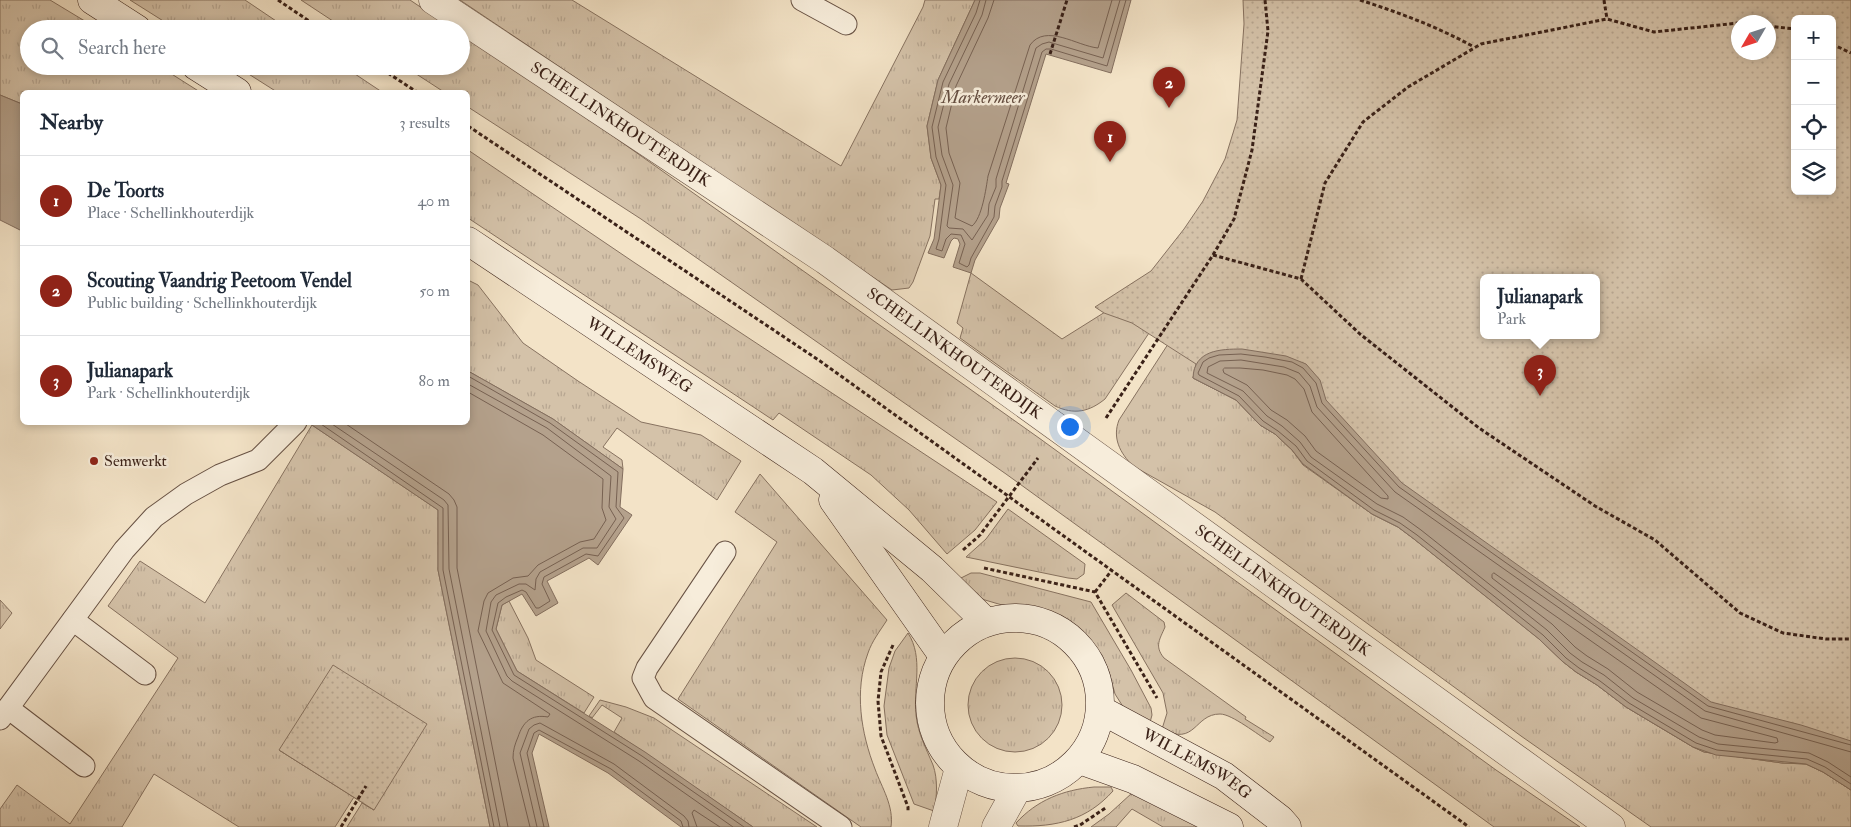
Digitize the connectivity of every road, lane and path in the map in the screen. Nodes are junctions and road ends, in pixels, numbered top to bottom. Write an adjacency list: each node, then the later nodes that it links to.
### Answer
1 (92, 0): 10 (street)
2 (278, 0): 11 (path)
3 (433, 0): 12 (street, SCHELLINKHOUTERDIJK)
4 (802, 0): 13 (lane)
5 (1067, 0): 21 (path)
6 (1265, 0): 28 (path)
7 (1360, 0): 19 (path)
8 (1604, 0): 9 (path)
9 (1607, 19): 14 (path); 19 (path)
10 (123, 20)
11 (308, 20)
12 (463, 20)
13 (846, 24)
14 (1731, 24)
15 (470, 25): 31 (street, SCHELLINKHOUTERDIJK)
16 (1776, 27): 17 (path)
17 (1791, 29)
18 (1836, 46): 20 (path)
19 (1475, 48): 29 (path)
20 (1851, 53)
21 (1050, 54)
22 (210, 75): 24 (street)
23 (390, 75): 25 (path)
24 (234, 90)
25 (413, 90)
26 (470, 127): 34 (path)
27 (470, 241): 32 (street, WILLEMSWEG)
28 (1213, 255): 29 (path); 31 (path)
29 (1301, 279): 42 (path)
30 (294, 425): 39 (lane)
31 (1087, 448): 60 (street, SCHELLINKHOUTERDIJK)
32 (813, 471): 40 (street, WILLEMSWEG); 43 (street, WILLEMSWEG)
33 (1021, 481): 34 (path)
34 (1009, 496): 36 (path); 37 (path)
35 (725, 552): 54 (lane)
36 (958, 553)
37 (1112, 570): 38 (path); 59 (path)
38 (1096, 592)
39 (73, 620): 44 (lane); 46 (lane)
40 (986, 622): 43 (street); 45 (street)
41 (897, 636): 52 (path)
42 (1851, 639)
43 (943, 656): 49 (street)
44 (145, 674)
45 (1100, 710): 47 (street); 58 (street, WILLEMSWEG)
46 (4, 713): 48 (lane)
47 (1080, 760): 51 (street); 57 (street)
48 (84, 766)
49 (959, 768): 51 (street); 55 (street)
50 (366, 786): 53 (path)
51 (1017, 789): 56 (street)
52 (908, 813)
53 (341, 827)
54 (841, 827)
55 (943, 827)
56 (996, 827)
57 (1229, 827)
58 (1287, 827)
59 (1469, 827)
60 (1611, 827)

